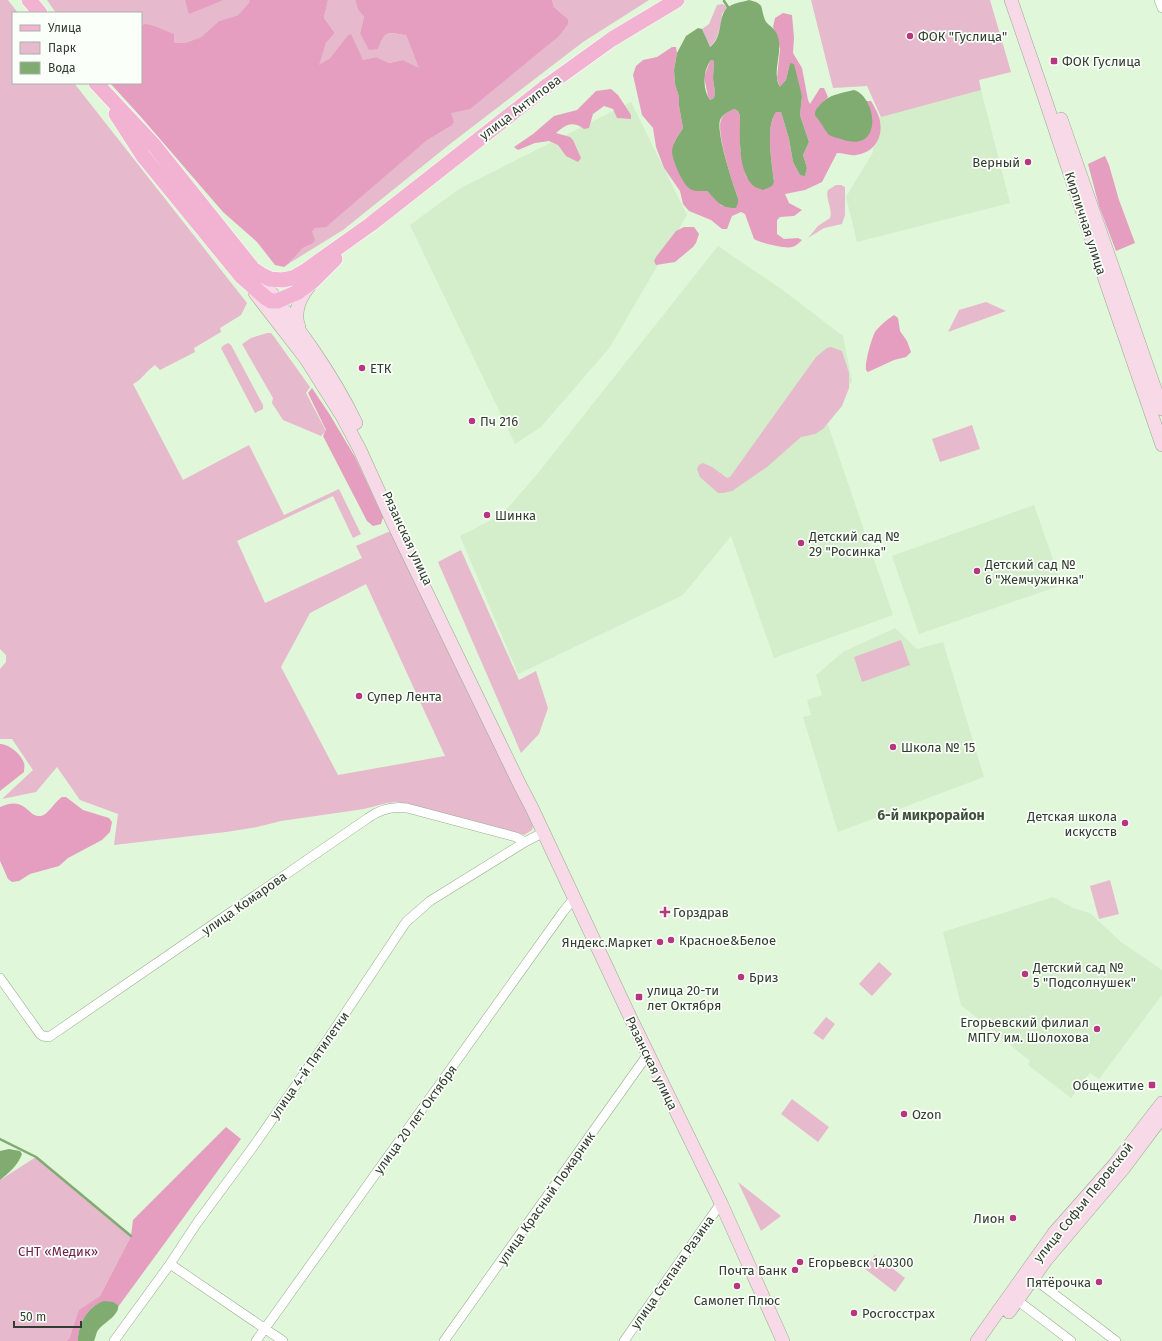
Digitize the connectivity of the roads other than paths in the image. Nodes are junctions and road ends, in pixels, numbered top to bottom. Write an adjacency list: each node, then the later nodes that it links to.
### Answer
1 (29, 0): 7 (main road)
2 (676, 0): 10 (main road, улица Антипова)
3 (1011, 0): 15 (main road, Кирпичная улица)
4 (1020, 0): 14 (main road, Кирпичная улица)
5 (1159, 0): 6 (street)
6 (1162, 8)
7 (39, 12)
8 (97, 84): 9 (main road)
9 (247, 273): 10 (main road, улица Антипова); 11 (main road); 12 (main road, Рязанская улица)
10 (309, 276): 11 (main road, улица Антипова); 13 (main road)
11 (277, 301): 12 (main road); 13 (main road, Рязанская улица)
12 (278, 321): 16 (main road, Рязанская улица)
13 (302, 333): 16 (main road, Рязанская улица)
14 (1162, 409)
15 (1162, 445)
16 (520, 785): 17 (main road, Рязанская улица)
17 (544, 832): 18 (street, улица 4-й Пятилетки); 19 (main road, Рязанская улица)
18 (525, 842): 20 (street, улица Комарова); 26 (street, улица 4-й Пятилетки)
19 (575, 897): 21 (main road, Рязанская улица); 29 (street, улица 20 лет Октября)
20 (0, 978)
21 (648, 1054): 24 (main road, Рязанская улица); 33 (street, улица Красный Пожарник)
22 (1162, 1103): 25 (main road, улица Софьи Перовской)
23 (1162, 1117): 25 (main road, улица Софьи Перовской)
24 (721, 1203): 34 (street, улица Степана Разина); 35 (main road, Рязанская улица)
25 (1043, 1257): 27 (main road, улица Софьи Перовской); 36 (main road, улица Софьи Перовской)
26 (170, 1264): 29 (street); 30 (street, улица 4-й Пятилетки)
27 (1033, 1278): 28 (main road, улица Софьи Перовской); 39 (street)
28 (1017, 1300): 37 (main road, улица Софьи Перовской); 38 (street)
29 (265, 1328): 31 (street, улица 20 лет Октября); 32 (street)
30 (114, 1341)
31 (256, 1341)
32 (283, 1341)
33 (444, 1341)
34 (624, 1341)
35 (783, 1341)
36 (977, 1341)
37 (988, 1341)
38 (1071, 1341)
39 (1116, 1341)

